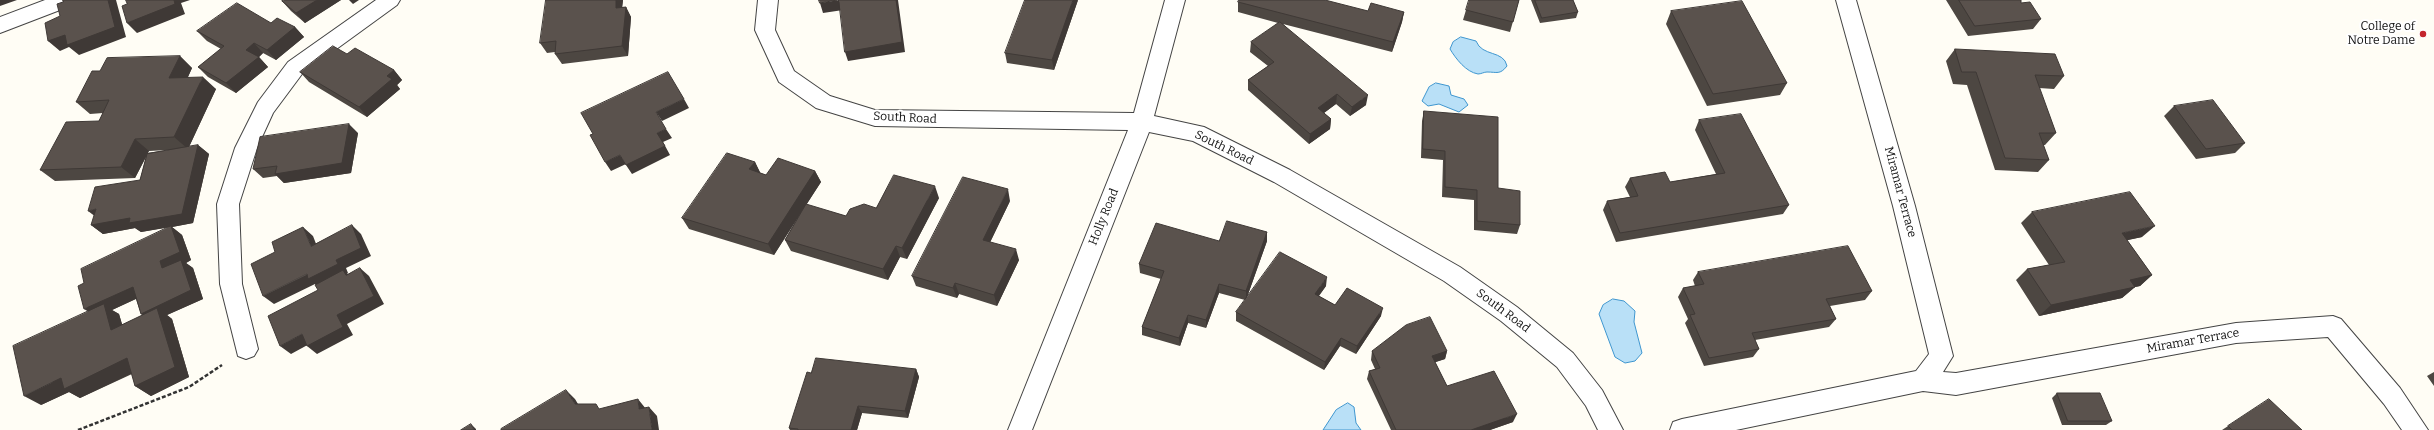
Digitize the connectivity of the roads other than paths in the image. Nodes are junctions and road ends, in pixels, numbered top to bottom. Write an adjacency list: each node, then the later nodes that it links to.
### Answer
1 (66, 0): 6 (street)
2 (390, 0): 8 (street)
3 (768, 0): 7 (street, South Road)
4 (1175, 0): 7 (street, Holly Road)
5 (1846, 0): 9 (street, Miramar Terrace)
6 (0, 25)
7 (1142, 122): 10 (street, Holly Road); 11 (street, South Road)
8 (246, 349)
9 (1923, 380): 12 (street, Miramar Terrace); 13 (street, Miramar Terrace)
10 (1020, 430)
11 (1611, 430)
12 (1682, 430)
13 (2416, 430)

